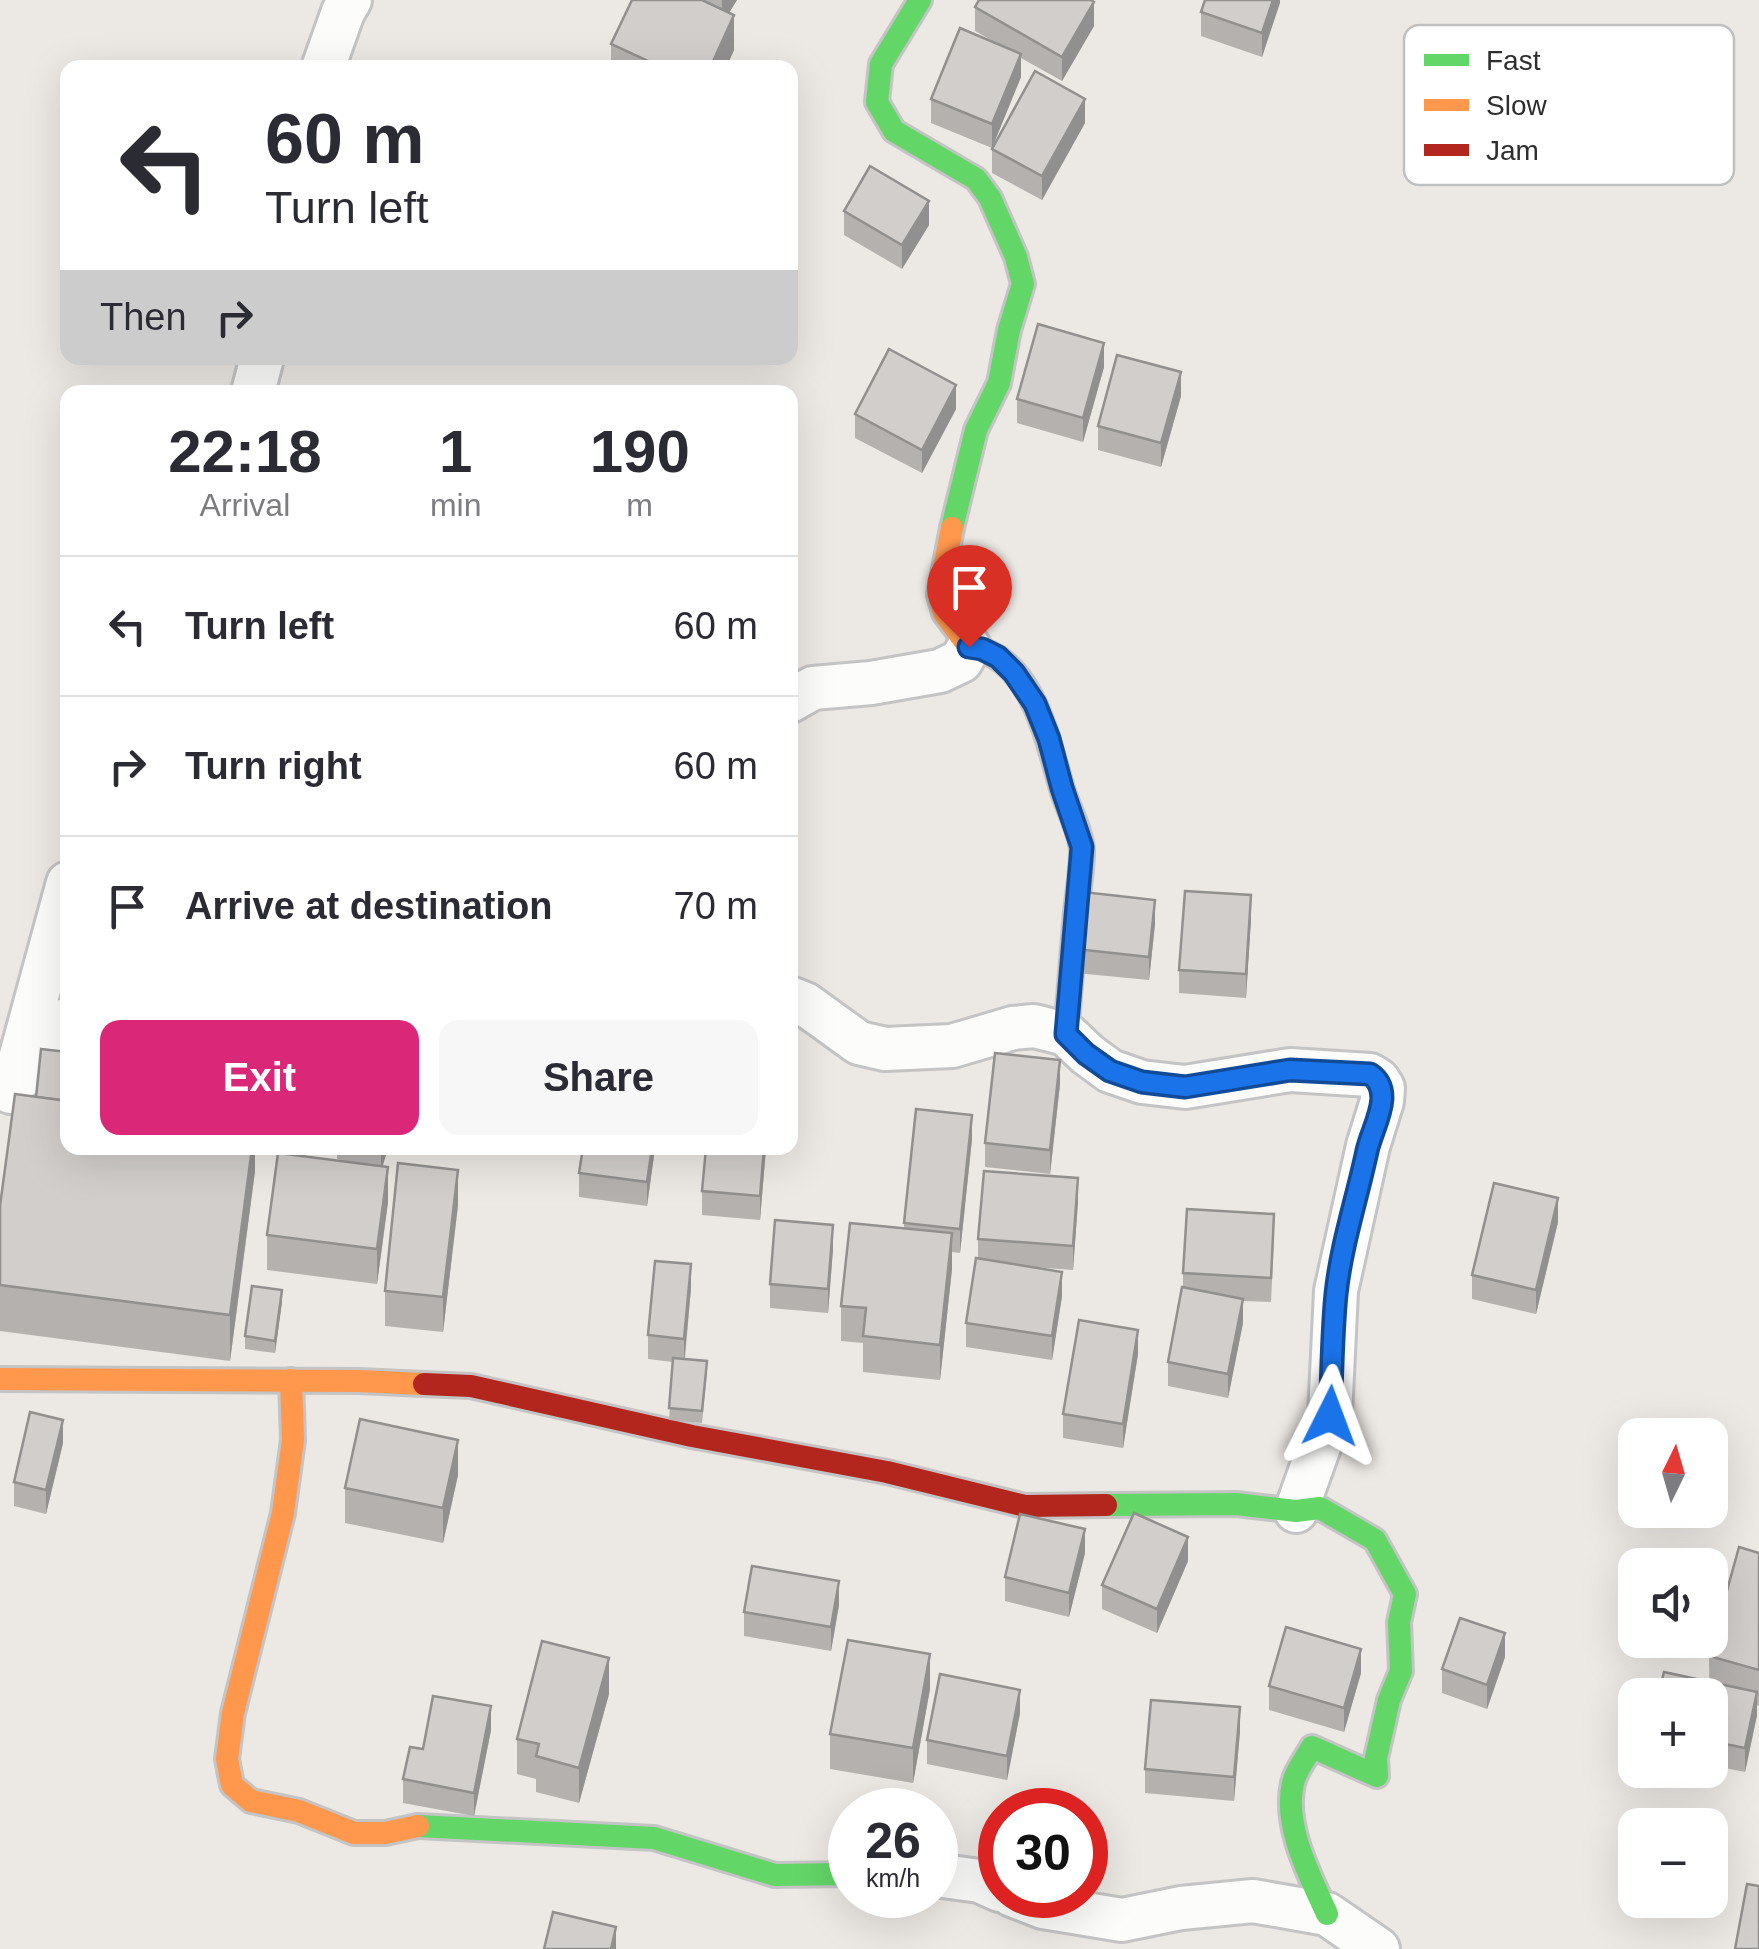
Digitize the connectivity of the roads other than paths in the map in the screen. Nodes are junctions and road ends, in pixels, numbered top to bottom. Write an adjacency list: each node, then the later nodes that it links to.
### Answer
1 (350, 0): 3 (street)
2 (920, 0): 4 (street)
3 (326, 60)
4 (969, 647): 5 (street); 9 (street)
5 (798, 696)
6 (60, 910): 10 (street)
7 (798, 1002): 9 (street)
8 (60, 1029): 10 (street)
9 (1066, 1034): 13 (street)
10 (5, 1098)
11 (0, 1379): 12 (street)
12 (291, 1380): 13 (street); 14 (street)
13 (1296, 1511): 15 (street)
14 (828, 1874)
15 (1327, 1914): 16 (street); 17 (street)
16 (1108, 1918)
17 (1378, 1949)

